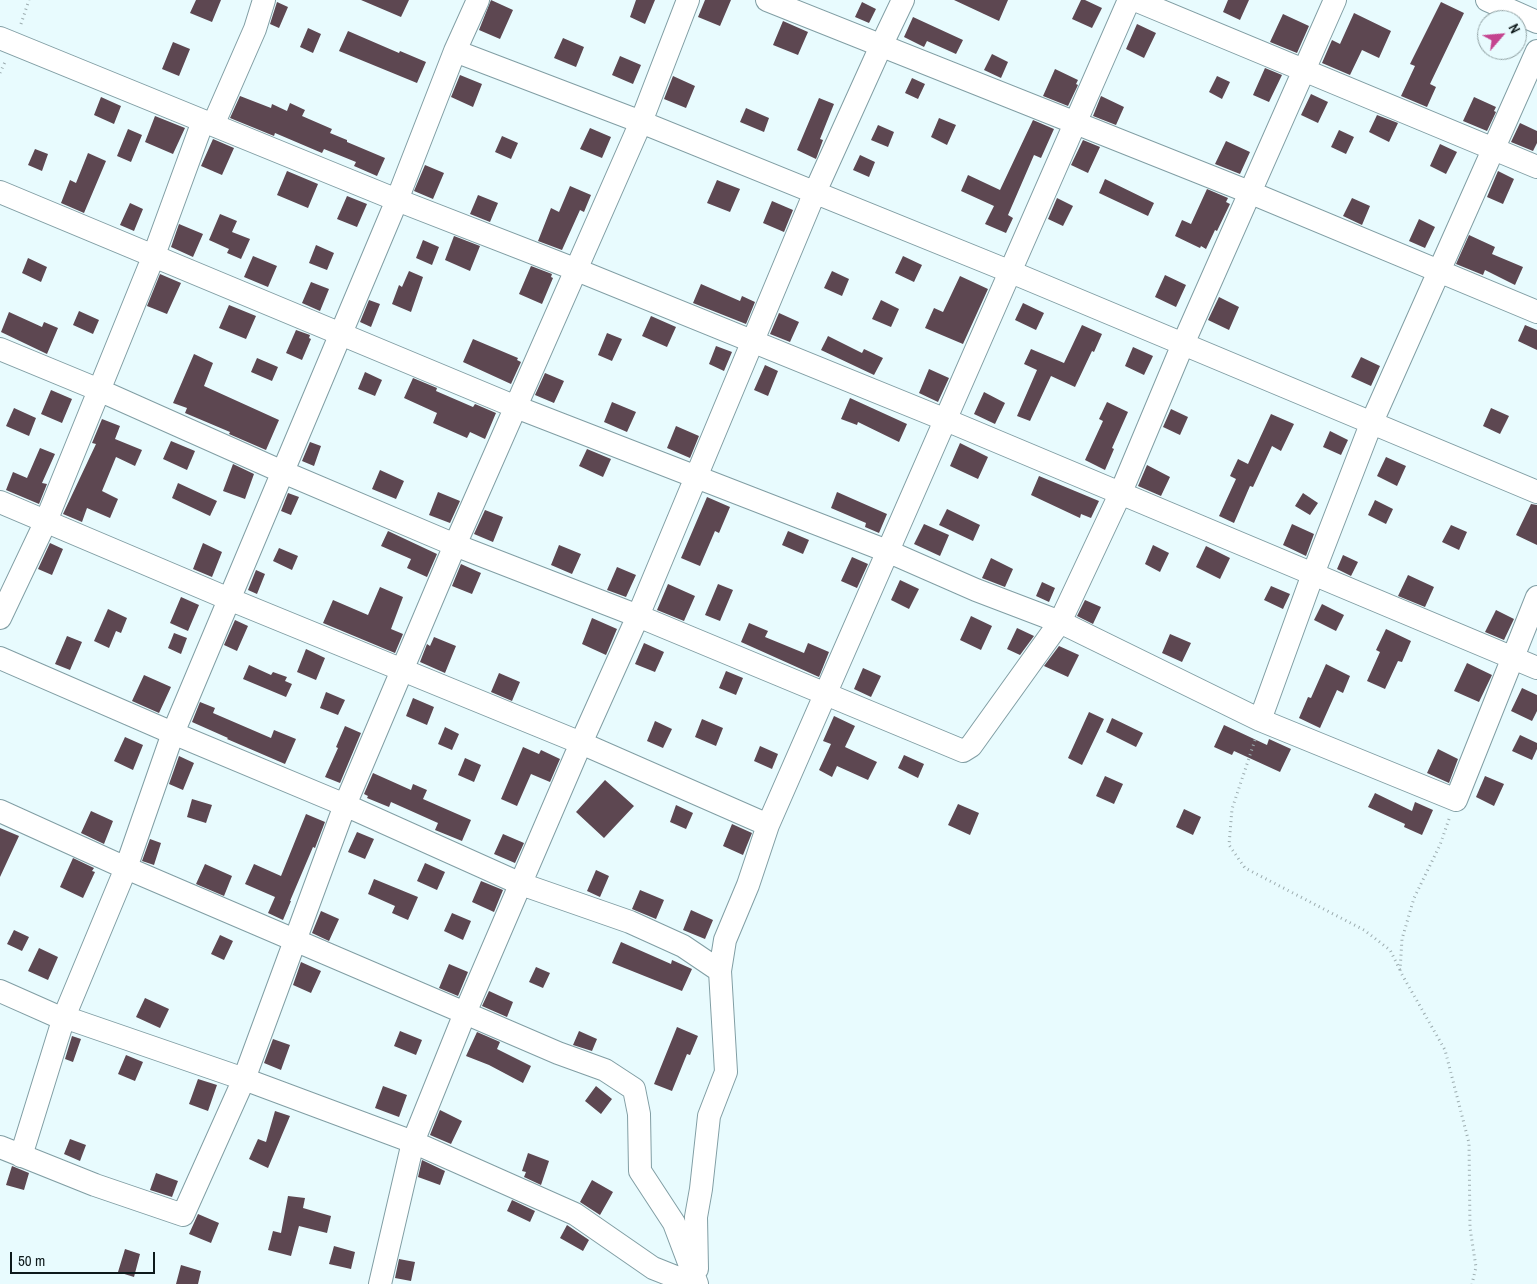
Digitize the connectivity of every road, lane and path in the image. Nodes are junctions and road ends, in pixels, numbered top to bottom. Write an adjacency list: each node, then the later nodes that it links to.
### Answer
1 (264, 0): 17 (street)
2 (478, 0): 14 (street)
3 (688, 0): 16 (street)
4 (768, 0): 12 (street)
5 (903, 0): 12 (street)
6 (1129, 0): 18 (street)
7 (1135, 0): 15 (street)
8 (1335, 0): 15 (street)
9 (1487, 0): 10 (street)
10 (1537, 22)
11 (0, 38): 17 (street)
12 (881, 46): 18 (street); 22 (street)
13 (1537, 51): 19 (street)
14 (454, 52): 16 (street); 24 (street)
15 (1304, 70): 19 (street); 23 (street)
16 (641, 122): 22 (street); 26 (street)
17 (208, 123): 24 (street); 25 (street)
18 (1076, 123): 23 (street); 27 (street)
19 (1494, 150): 20 (street); 28 (street)
20 (1537, 167)
21 (0, 192): 25 (street)
22 (815, 192): 27 (street); 31 (street)
23 (1249, 192): 28 (street); 32 (street)
24 (397, 200): 26 (street); 30 (street)
25 (154, 255): 30 (street); 34 (street)
26 (577, 270): 31 (street); 35 (street)
27 (1011, 272): 32 (street); 36 (street)
28 (1440, 272): 29 (street); 37 (street)
29 (1537, 312)
30 (341, 334): 35 (street); 38 (street)
31 (752, 341): 36 (street); 39 (street)
32 (1183, 344): 37 (street); 40 (street)
33 (0, 349): 34 (street)
34 (98, 390): 38 (street); 43 (street)
35 (516, 407): 39 (street); 44 (street)
36 (946, 420): 40 (street); 45 (street)
37 (1371, 424): 41 (street); 46 (street)
38 (284, 472): 44 (street); 48 (street)
39 (696, 477): 45 (street); 49 (street)
40 (1122, 492): 46 (street); 51 (street)
41 (1537, 492)
42 (0, 502): 43 (street)
43 (46, 522): 48 (street); 50 (street)
44 (455, 545): 49 (street); 55 (street)
45 (887, 551): 51 (street); 56 (street)
46 (1313, 574): 52 (street); 57 (street)
47 (1537, 597): 52 (street)
48 (229, 599): 55 (street); 58 (street)
49 (638, 616): 56 (street); 59 (street)
50 (0, 618)
51 (1060, 622): 56 (street); 57 (street)
52 (1513, 657): 54 (street); 60 (street)
53 (0, 658): 58 (street)
54 (1537, 668)
55 (403, 670): 59 (street); 61 (street)
56 (825, 694): 63 (street)
57 (1260, 720): 60 (street); 68 (path)
58 (173, 733): 61 (street); 64 (street)
59 (580, 743): 63 (street); 65 (street)
60 (1456, 800): 68 (path)
61 (346, 805): 65 (street); 66 (street)
62 (0, 810): 64 (street)
63 (768, 825): 67 (street)
64 (126, 868): 66 (street); 71 (street)
65 (521, 884): 67 (street); 70 (street)
66 (294, 940): 70 (street); 72 (street)
67 (720, 971): 77 (street)
68 (1400, 971): 78 (path)
69 (0, 991): 71 (street)
70 (465, 1014): 73 (street); 77 (street)
71 (64, 1018): 72 (street); 75 (street)
72 (244, 1079): 73 (street); 75 (street)
73 (413, 1142): 76 (street); 77 (street)
74 (0, 1148): 75 (street)
75 (21, 1156)
76 (380, 1284)
77 (696, 1284)
78 (1472, 1284)

